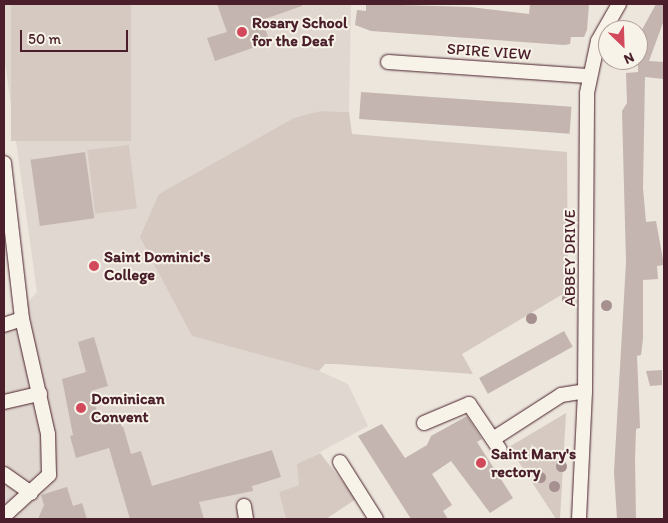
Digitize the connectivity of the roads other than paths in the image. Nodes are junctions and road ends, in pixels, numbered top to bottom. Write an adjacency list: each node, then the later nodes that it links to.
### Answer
1 (619, 4): 3 (street, ABBEY DRIVE)
2 (388, 62): 3 (street, SPIRE VIEW)
3 (588, 76): 7 (street, ABBEY DRIVE)
4 (4, 163): 5 (street)
5 (22, 319): 6 (street); 8 (street)
6 (4, 324)
7 (586, 391): 10 (street); 16 (street, ABBEY DRIVE)
8 (40, 394): 9 (street); 13 (street)
9 (4, 402)
10 (424, 423)
11 (340, 462): 15 (street)
12 (4, 474): 13 (street)
13 (31, 493): 14 (street)
14 (4, 516)
15 (376, 519)
16 (579, 519)

